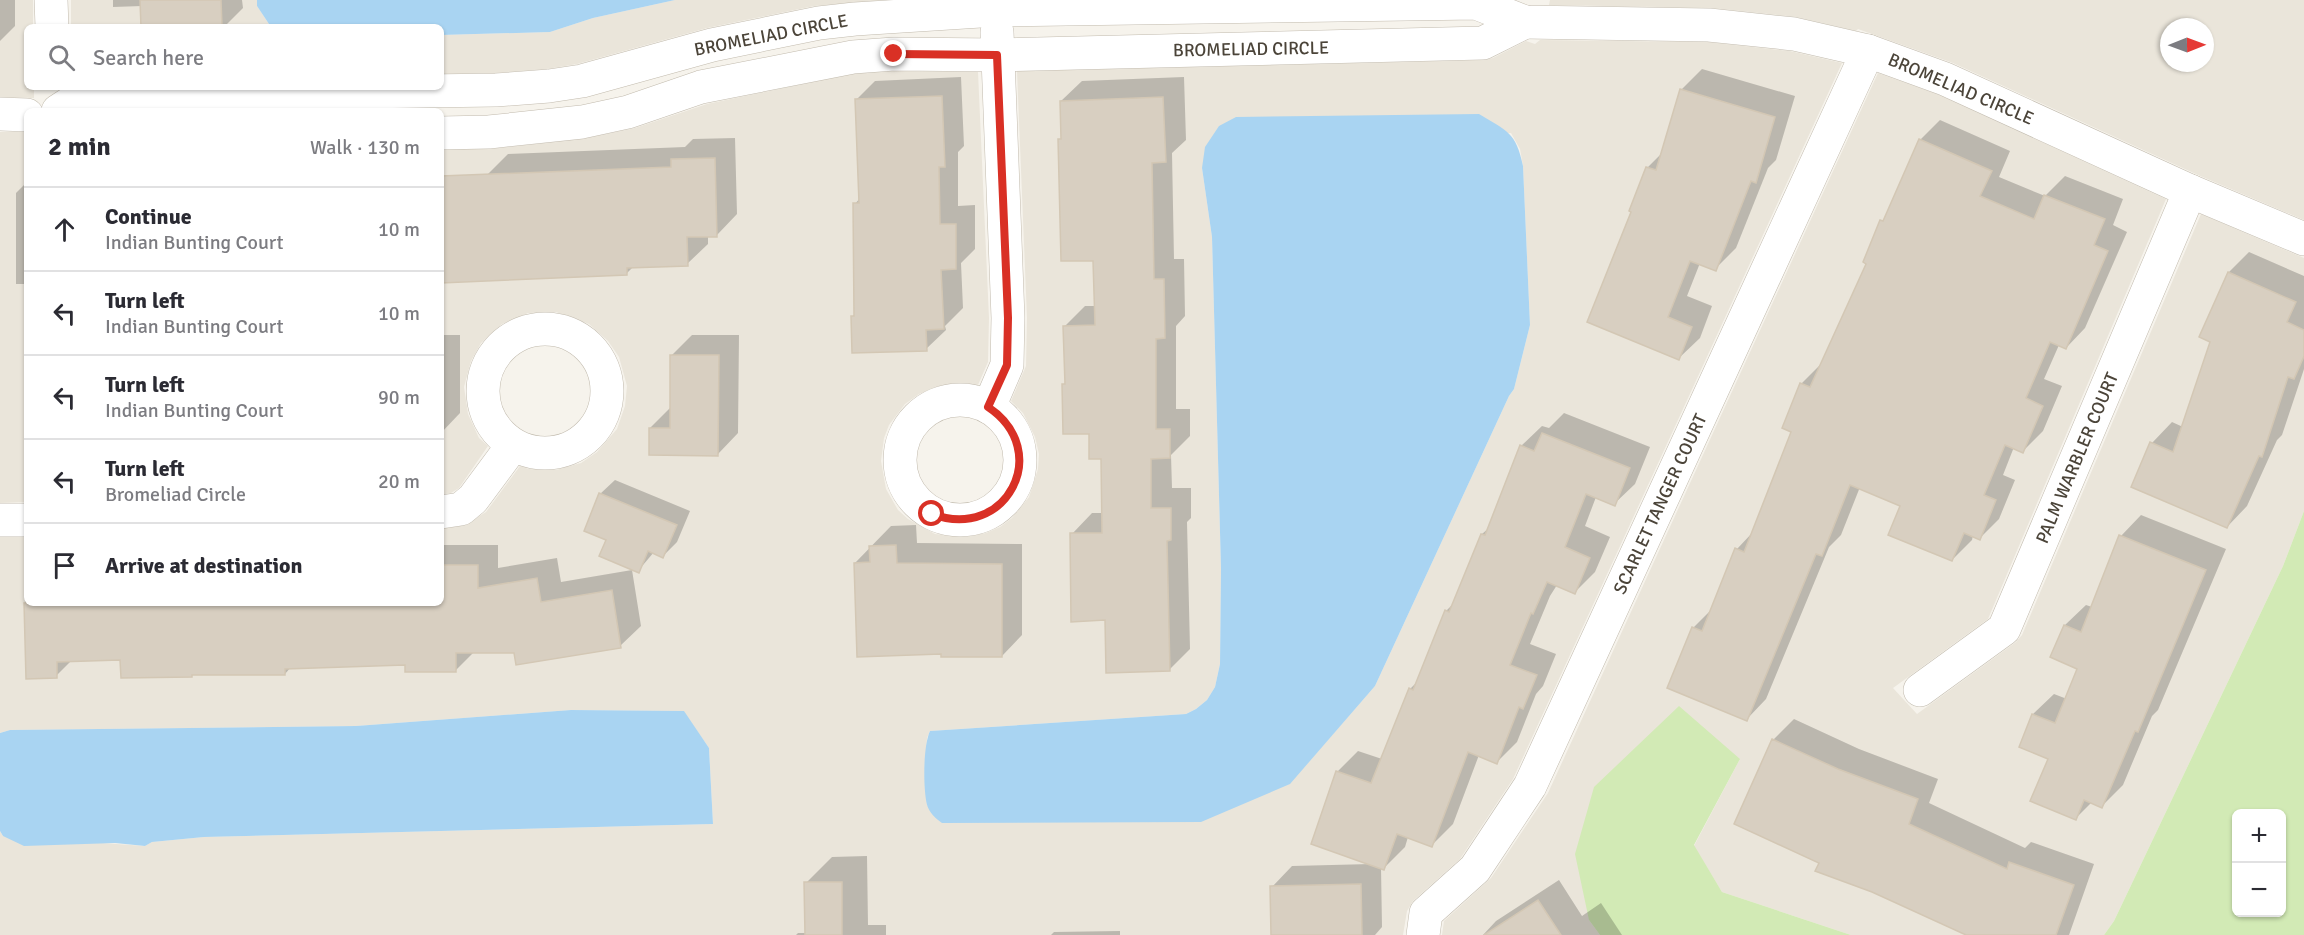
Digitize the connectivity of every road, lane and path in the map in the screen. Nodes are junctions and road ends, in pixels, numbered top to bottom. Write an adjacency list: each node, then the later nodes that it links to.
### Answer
1 (51, 0): 4 (street)
2 (996, 5): 3 (street, BROMELIAD CIRCLE); 6 (street); 9 (street, BROMELIAD CIRCLE)
3 (1528, 11): 5 (street, BROMELIAD CIRCLE); 6 (street, BROMELIAD CIRCLE)
4 (52, 24)
5 (1868, 51): 13 (street, BROMELIAD CIRCLE); 21 (street, SCARLET TANGER COURT)
6 (997, 55): 12 (street, BROMELIAD CIRCLE); 15 (street)
7 (52, 90): 8 (street)
8 (52, 108)
9 (63, 108)
10 (0, 114): 11 (street)
11 (24, 115)
12 (444, 133)
13 (2190, 190): 14 (street, BROMELIAD CIRCLE); 20 (street, PALM WARBLER COURT)
14 (2304, 239)
15 (988, 407)
16 (513, 444): 17 (street)
17 (444, 512)
18 (24, 519): 19 (street)
19 (0, 520)
20 (1920, 690)
21 (1423, 935)

